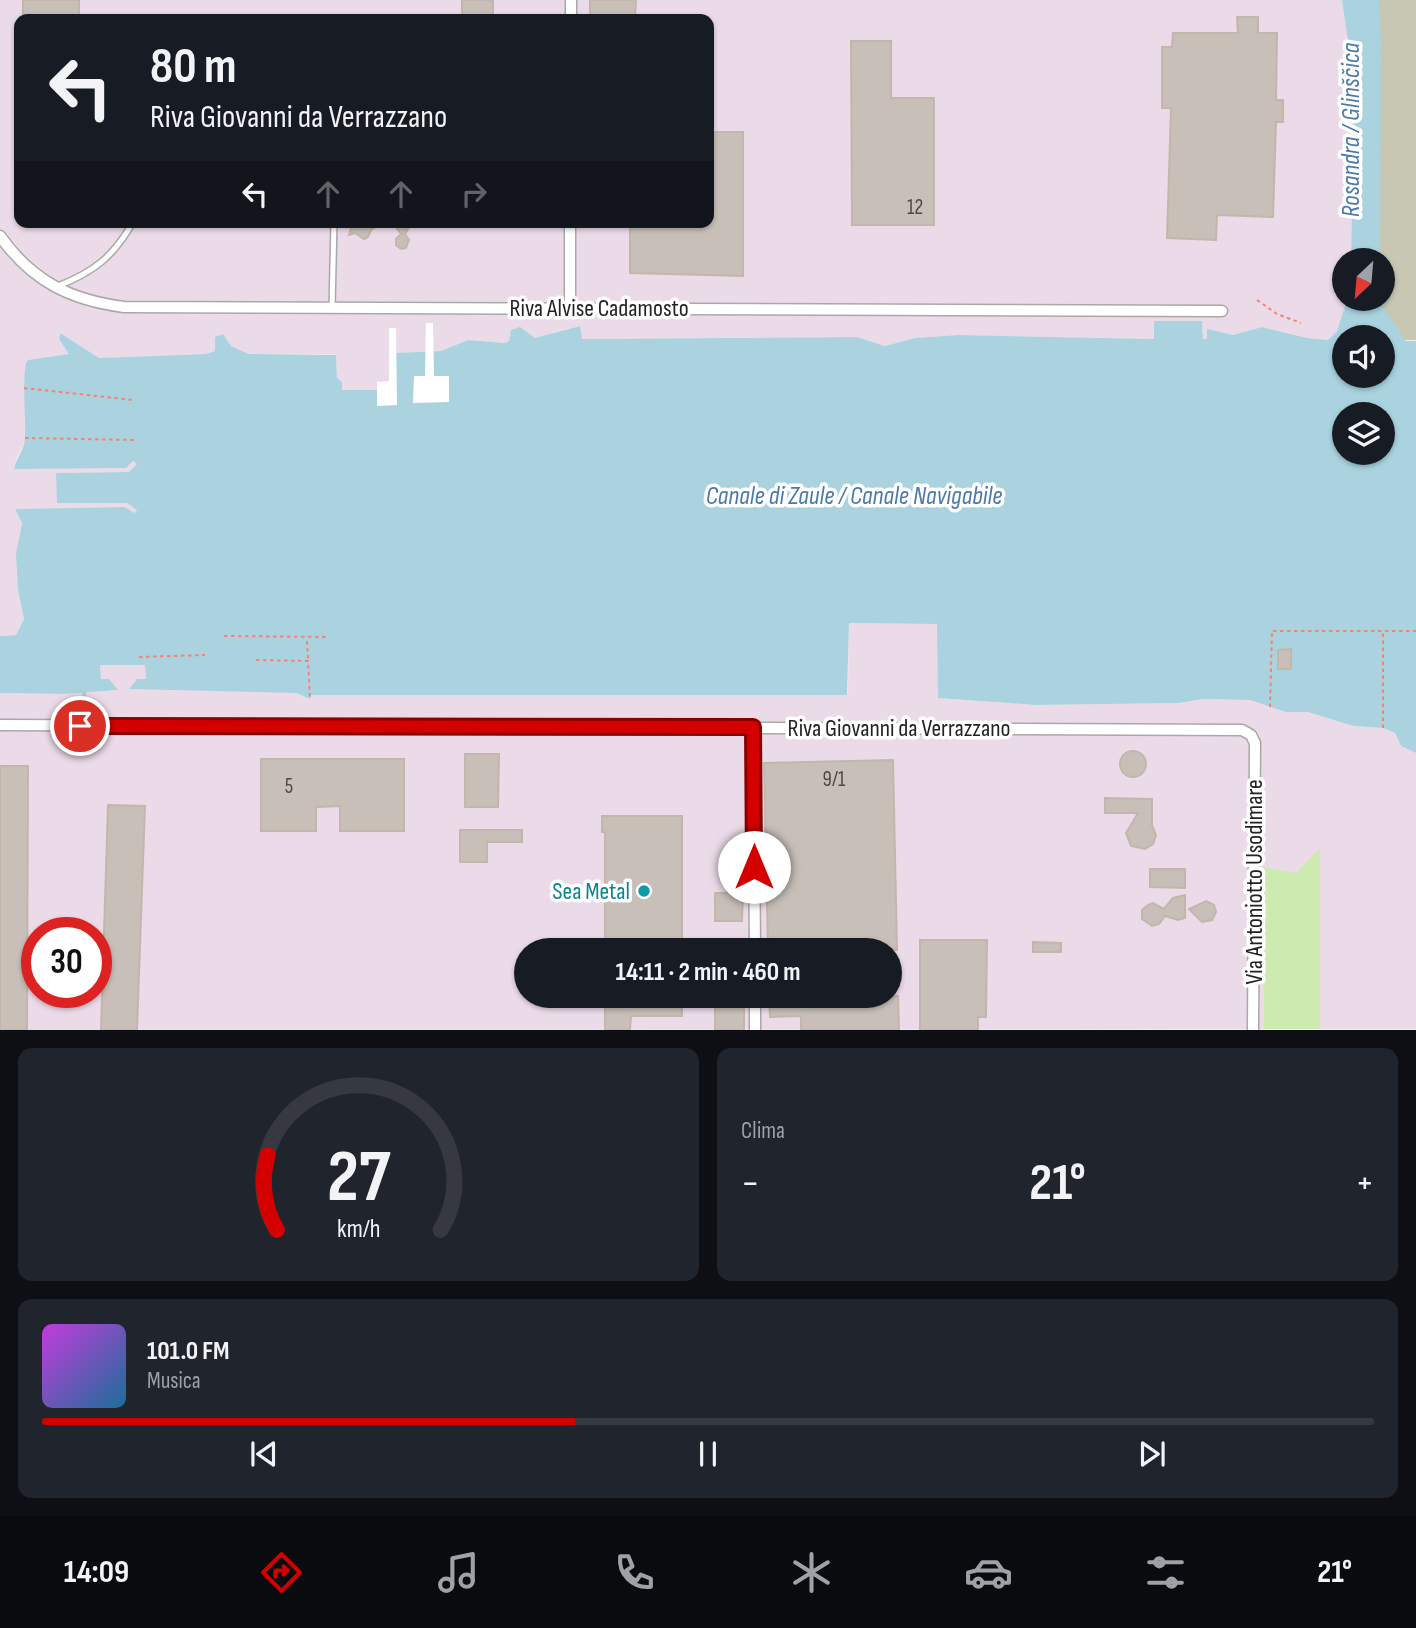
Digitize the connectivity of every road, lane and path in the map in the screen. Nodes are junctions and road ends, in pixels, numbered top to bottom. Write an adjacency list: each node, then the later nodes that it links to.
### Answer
1 (130, 228): 5 (lane)
2 (334, 228): 7 (lane)
3 (570, 228): 8 (street)
4 (0, 236): 5 (street, Riva Alvise Cadamosto)
5 (55, 287): 7 (street, Riva Alvise Cadamosto)
6 (1257, 300): 10 (path)
7 (332, 307): 8 (street, Riva Alvise Cadamosto)
8 (570, 308): 9 (street, Riva Alvise Cadamosto)
9 (1222, 311)
10 (1301, 323)
11 (24, 388): 12 (path)
12 (133, 400)
13 (25, 438): 14 (path)
14 (134, 440)
15 (1416, 631): 16 (path)
16 (1384, 632): 25 (path); 28 (path)
17 (224, 636): 19 (path)
18 (329, 637): 19 (path)
19 (307, 638): 23 (path)
20 (205, 655): 21 (path)
21 (139, 657)
22 (256, 660): 23 (path)
23 (308, 660): 24 (path)
24 (310, 699)
25 (1270, 707)
26 (0, 726): 27 (street, Riva Giovanni da Verrazzano)
27 (753, 727): 29 (street, Riva Giovanni da Verrazzano); 30 (street)
28 (1383, 728)
29 (1251, 735): 33 (street, Via Antoniotto Usodimare)
30 (755, 938)
31 (755, 1008): 32 (street)
32 (755, 1030)
33 (1253, 1030)

